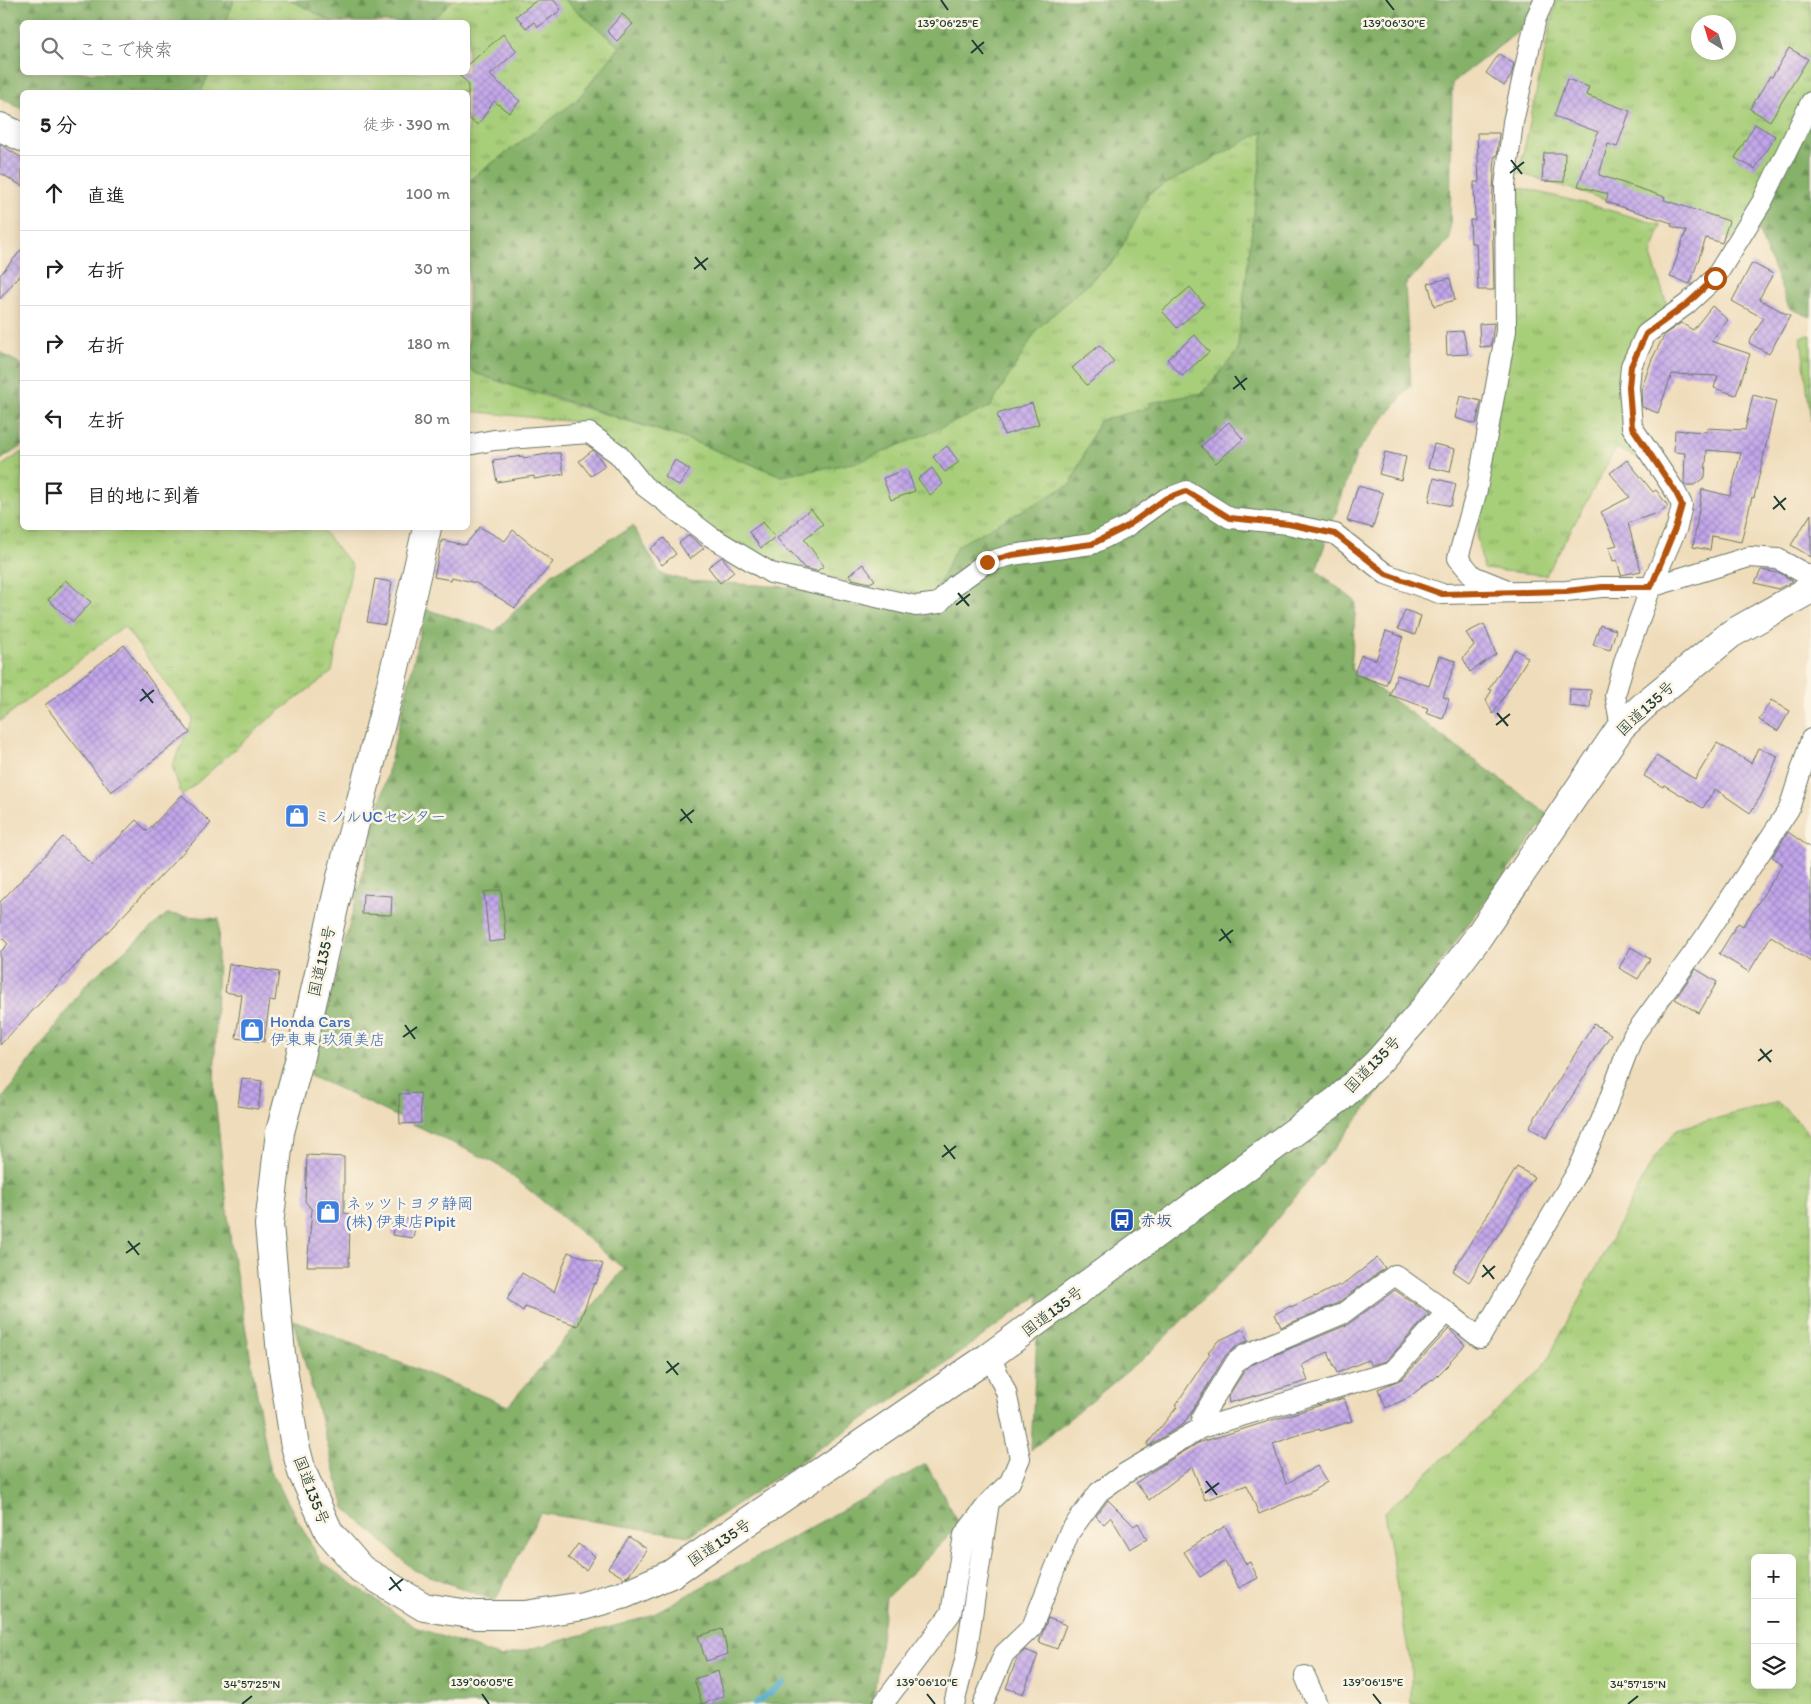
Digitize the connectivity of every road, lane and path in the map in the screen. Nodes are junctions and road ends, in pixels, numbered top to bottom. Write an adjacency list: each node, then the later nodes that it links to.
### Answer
1 (1544, 0): 10 (street)
2 (1811, 102): 8 (street)
3 (0, 127): 4 (highway)
4 (20, 137)
5 (470, 445): 10 (street)
6 (426, 530): 14 (highway, 国道135号)
7 (1811, 577): 8 (street)
8 (1651, 587): 10 (street); 11 (street)
9 (1811, 589): 11 (highway, 国道135号)
10 (1513, 593)
11 (1621, 727): 14 (highway, 国道135号)
12 (1811, 738): 13 (street)
13 (1446, 1312): 15 (street); 15 (street)
14 (990, 1356): 16 (street)
15 (1201, 1428): 20 (street)
16 (989, 1502): 18 (street); 19 (street)
17 (1305, 1676): 21 (street)
18 (883, 1704)
19 (954, 1704)
20 (983, 1704)
21 (1318, 1704)

